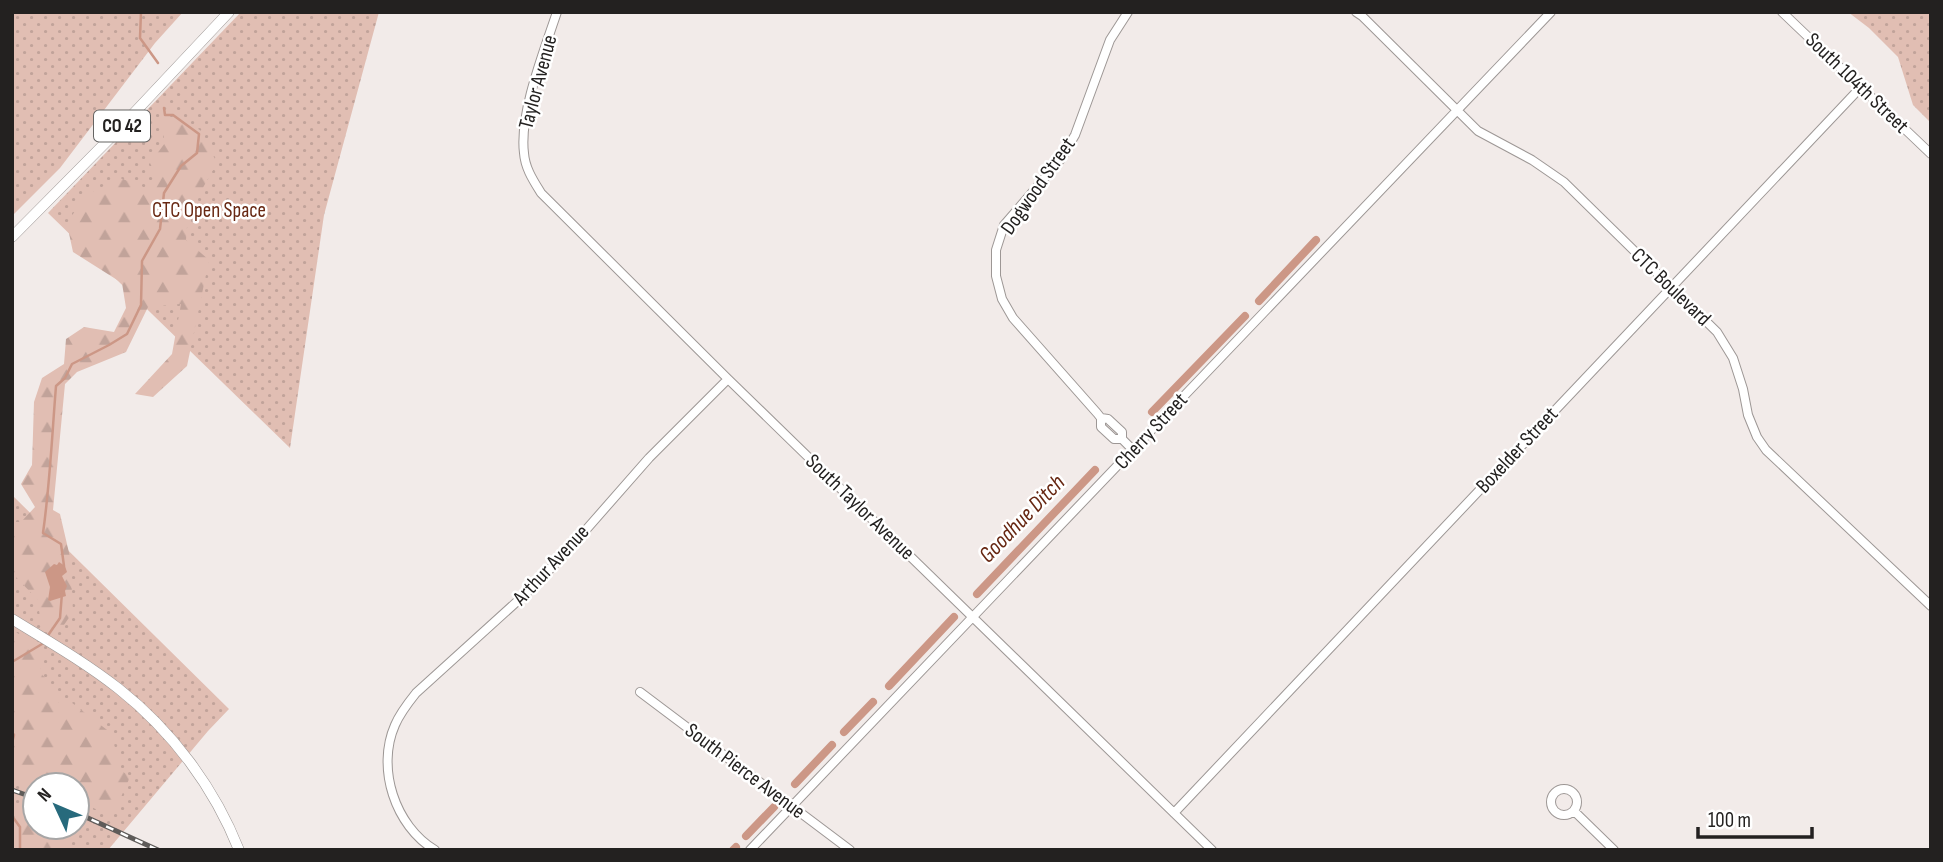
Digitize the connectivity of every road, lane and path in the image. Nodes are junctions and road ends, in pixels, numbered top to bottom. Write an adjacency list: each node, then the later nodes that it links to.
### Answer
1 (229, 12): 11 (main road, CO 42)
2 (557, 12): 9 (street, Taylor Avenue)
3 (1128, 12): 14 (street, Dogwood Street)
4 (1356, 12): 8 (street, CTC Boulevard)
5 (1551, 12): 8 (street, Cherry Street)
6 (1782, 12): 7 (street, South 104th Street)
7 (1861, 87): 10 (street, South 104th Street); 12 (street, Boxelder Street)
8 (1457, 111): 12 (street, CTC Boulevard); 14 (street, Cherry Street)
9 (524, 153): 13 (street, South Taylor Avenue)
10 (1931, 154)
11 (12, 237)
12 (1671, 287): 15 (street, CTC Boulevard); 21 (street, Boxelder Street)
13 (727, 379): 16 (street, South Taylor Avenue); 23 (street, Arthur Avenue)
14 (1133, 450): 16 (street, Cherry Street)
15 (1931, 606)
16 (972, 617): 19 (street, Cherry Street); 21 (street, South Taylor Avenue)
17 (12, 618): 22 (main road)
18 (640, 692): 19 (street, South Pierce Avenue)
19 (792, 806): 24 (street, Cherry Street); 25 (street, South Pierce Avenue)
20 (1574, 811): 27 (street)
21 (1174, 813): 26 (street, South Taylor Avenue)
22 (239, 850)
23 (435, 850)
24 (750, 850)
25 (850, 850)
26 (1212, 850)
27 (1614, 850)

